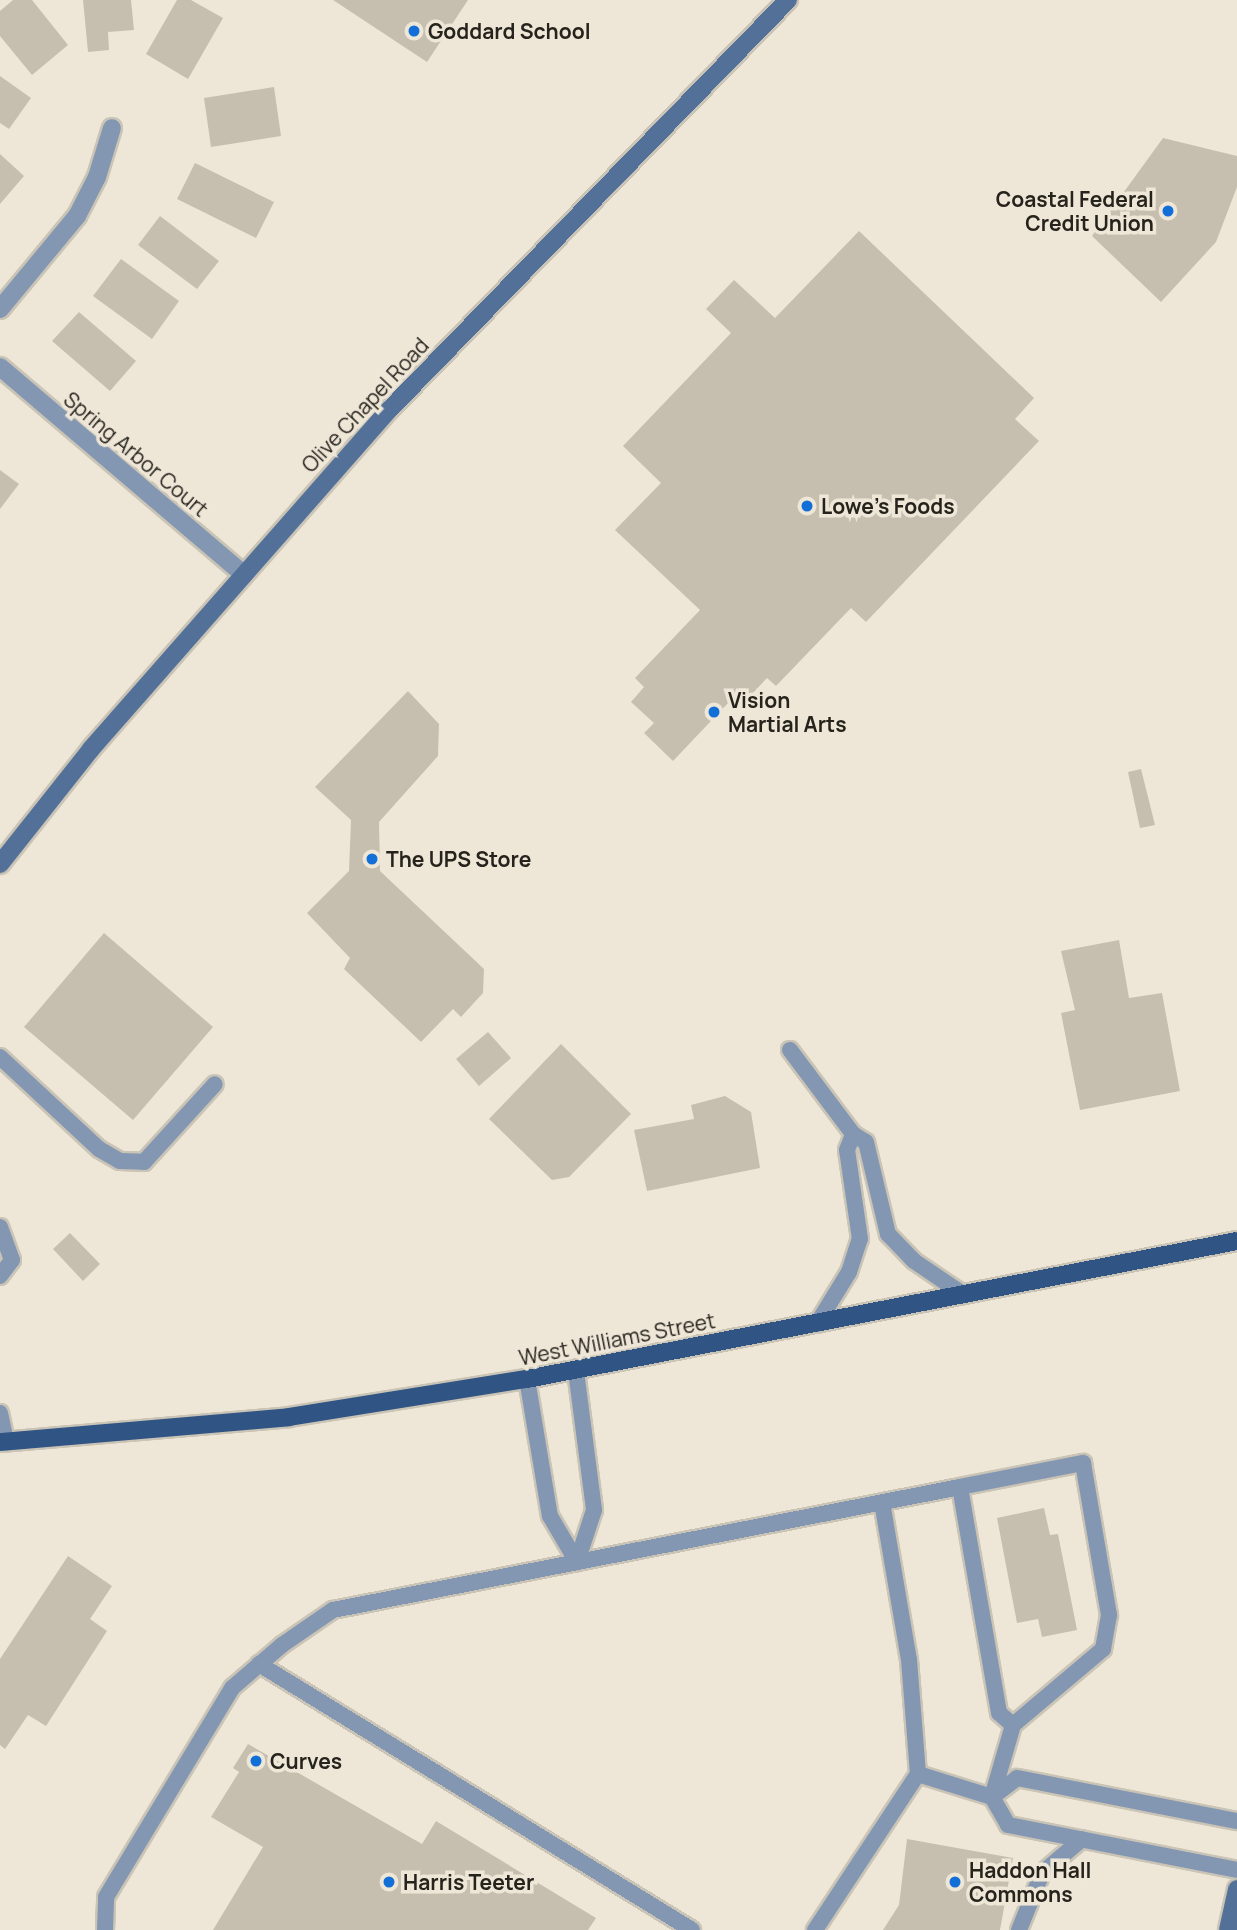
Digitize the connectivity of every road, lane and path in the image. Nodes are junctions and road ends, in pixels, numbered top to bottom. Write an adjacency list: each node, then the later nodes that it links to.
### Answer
1 (788, 0): 5 (main road, Olive Chapel Road)
2 (111, 128): 3 (street)
3 (0, 309)
4 (0, 367): 5 (street, Spring Arbor Court)
5 (243, 574): 6 (main road, Olive Chapel Road)
6 (0, 864)
7 (790, 1050): 10 (lane)
8 (0, 1057): 9 (lane)
9 (215, 1084)
10 (853, 1134): 14 (lane); 15 (lane)
11 (0, 1227): 13 (lane)
12 (1237, 1241): 14 (main road, West Williams Street)
13 (0, 1276)
14 (964, 1295): 15 (main road, West Williams Street)
15 (817, 1324): 16 (main road, West Williams Street)
16 (576, 1371): 17 (main road, West Williams Street); 22 (lane)
17 (527, 1379): 19 (main road, West Williams Street); 22 (lane)
18 (0, 1413): 19 (lane)
19 (3, 1442)
20 (960, 1487): 21 (lane); 24 (lane); 24 (lane)
21 (882, 1502): 22 (lane); 25 (lane)
22 (577, 1562): 23 (lane)
23 (259, 1664): 31 (lane); 32 (lane)
24 (1013, 1725): 26 (lane)
25 (918, 1774): 26 (lane); 33 (lane)
26 (992, 1797): 27 (lane); 28 (lane)
27 (1237, 1821)
28 (1082, 1839): 29 (lane); 34 (lane)
29 (1237, 1870)
30 (1237, 1889): 35 (main road)
31 (105, 1930)
32 (692, 1930)
33 (815, 1930)
34 (1019, 1930)
35 (1228, 1930)

